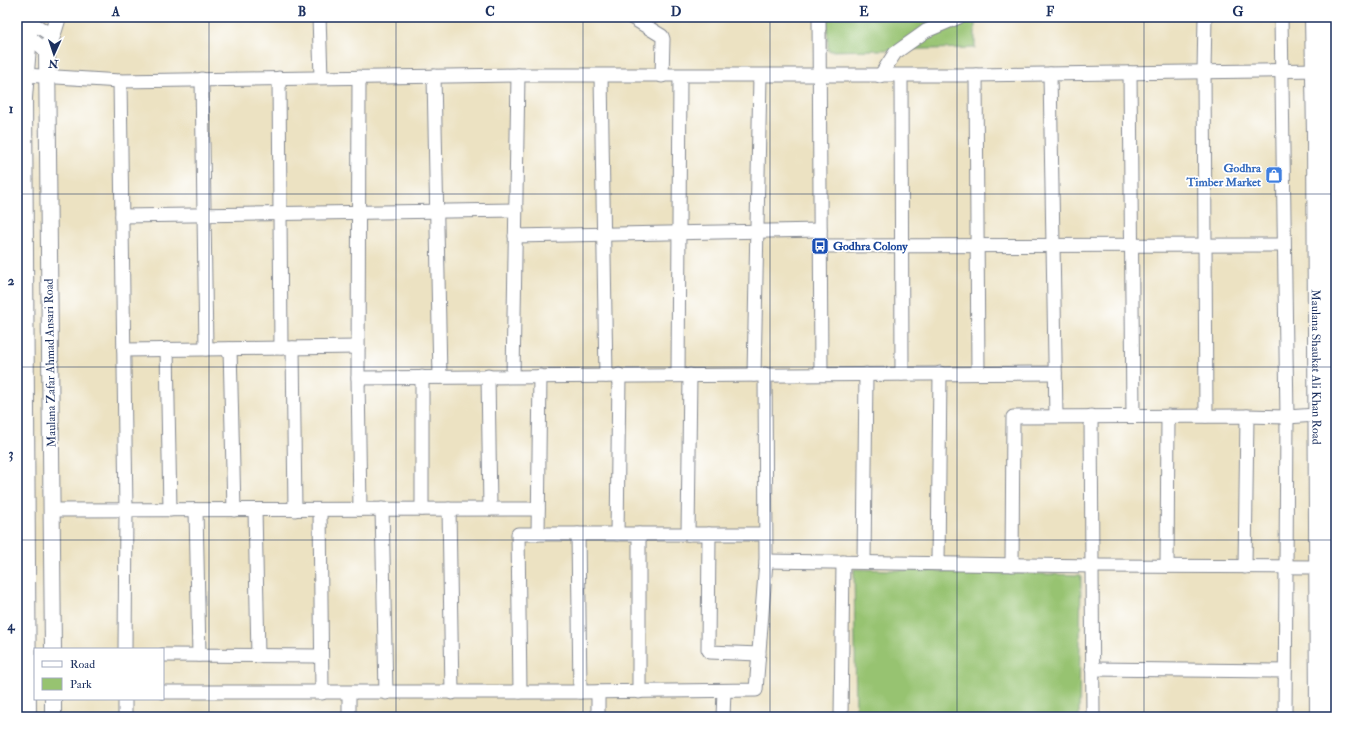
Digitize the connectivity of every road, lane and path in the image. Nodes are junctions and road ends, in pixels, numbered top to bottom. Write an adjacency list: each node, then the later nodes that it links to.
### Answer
1 (58, 17): 11 (main road, Maulana Zafar Ahmad Ansari Road)
2 (319, 17): 32 (street)
3 (631, 17): 24 (street)
4 (820, 17): 27 (street)
5 (959, 17): 28 (street)
6 (1205, 17): 15 (street)
7 (1281, 17): 14 (street)
8 (1313, 17): 13 (main road, Maulana Shaukat Ali Khan Road)
9 (1328, 17): 13 (main road, Maulana Shaukat Ali Khan Road)
10 (25, 26): 11 (street); 12 (street); 18 (main road, Maulana Zafar Ahmad Ansari Road)
11 (52, 36): 12 (main road, Maulana Zafar Ahmad Ansari Road)
12 (47, 52): 21 (main road, Maulana Zafar Ahmad Ansari Road)
13 (1326, 63): 14 (street); 75 (main road, Maulana Shaukat Ali Khan Road); 76 (main road, Maulana Shaukat Ali Khan Road)
14 (1281, 70): 15 (street); 49 (street)
15 (1204, 71): 16 (street); 48 (street)
16 (1130, 73): 17 (street); 47 (street)
17 (1050, 74): 20 (street); 46 (street)
18 (25, 75): 21 (street); 137 (main road, Maulana Zafar Ahmad Ansari Road)
19 (518, 75): 22 (street); 23 (street); 35 (street)
20 (976, 75): 29 (street); 52 (street)
21 (47, 76): 34 (street); 90 (main road, Maulana Zafar Ahmad Ansari Road)
22 (434, 76): 30 (street); 36 (street)
23 (601, 76): 24 (street); 44 (street)
24 (662, 76): 25 (street)
25 (680, 76): 26 (street); 43 (street)
26 (760, 76): 27 (street); 42 (street)
27 (820, 76): 28 (street); 41 (street)
28 (880, 76): 29 (street)
29 (901, 76): 51 (street)
30 (359, 77): 32 (street); 37 (street)
31 (279, 78): 32 (street); 33 (street); 38 (street)
32 (321, 78)
33 (202, 79): 34 (street); 39 (street)
34 (120, 81): 40 (street)
35 (516, 210): 36 (street); 45 (street)
36 (437, 211): 37 (street); 73 (street)
37 (359, 212): 38 (street); 53 (street)
38 (280, 213): 39 (street); 54 (street)
39 (204, 214): 40 (street); 56 (street)
40 (122, 216): 58 (street)
41 (820, 230): 42 (street); 50 (street)
42 (757, 231): 43 (street); 62 (street)
43 (678, 232): 44 (street); 67 (street)
44 (604, 234): 45 (street); 71 (street)
45 (516, 236): 69 (street)
46 (1052, 245): 47 (street); 52 (street); 61 (street)
47 (1132, 245): 48 (street); 79 (street)
48 (1205, 245): 49 (street); 81 (street)
49 (1283, 245): 83 (street)
50 (820, 246): 51 (street); 63 (street)
51 (902, 246): 52 (street); 65 (street)
52 (977, 246): 60 (street)
53 (358, 347): 54 (street); 74 (street)
54 (287, 348): 57 (street); 96 (street)
55 (167, 349): 56 (street); 58 (street); 92 (street)
56 (206, 349): 57 (street)
57 (230, 349): 94 (street)
58 (124, 350): 91 (street)
59 (940, 373): 60 (street); 65 (street); 108 (street)
60 (978, 373): 61 (street)
61 (1055, 373): 77 (street)
62 (760, 374): 63 (street); 67 (street); 104 (street)
63 (821, 374): 64 (street)
64 (866, 374): 65 (street); 107 (street)
65 (902, 374)
66 (619, 375): 67 (street); 71 (street); 100 (street)
67 (684, 375): 102 (street)
68 (488, 376): 69 (street); 73 (street); 88 (street)
69 (513, 376): 70 (street)
70 (540, 376): 71 (street); 89 (street)
71 (606, 376)
72 (422, 377): 73 (street); 74 (street); 86 (street)
73 (440, 377)
74 (358, 378): 84 (street)
75 (1333, 385): 115 (main road, Maulana Shaukat Ali Khan Road)
76 (1316, 415): 83 (street); 114 (main road, Maulana Shaukat Ali Khan Road)
77 (1056, 416): 78 (street); 109 (street)
78 (1091, 416): 79 (street); 110 (street)
79 (1133, 416): 80 (street)
80 (1168, 416): 81 (street); 111 (street)
81 (1206, 416): 82 (street)
82 (1247, 416): 83 (street); 113 (street)
83 (1287, 417): 112 (street)
84 (360, 509): 85 (street); 97 (street)
85 (382, 509): 86 (street); 133 (street)
86 (422, 509): 87 (street)
87 (449, 509): 88 (street); 134 (street)
88 (490, 509): 89 (street)
89 (538, 509): 98 (street)
90 (52, 510): 91 (street); 116 (main road, Maulana Zafar Ahmad Ansari Road)
91 (126, 510): 92 (street); 117 (street)
92 (170, 510): 93 (street)
93 (196, 510): 94 (street); 120 (street)
94 (234, 510): 95 (street)
95 (255, 510): 96 (street); 121 (street)
96 (295, 510): 97 (street)
97 (320, 510): 122 (street)
98 (538, 534): 99 (street); 127 (street)
99 (578, 534): 100 (street); 128 (street)
100 (617, 534): 101 (street)
101 (639, 534): 102 (street); 130 (street)
102 (688, 534): 103 (street)
103 (709, 534): 104 (street); 118 (street)
104 (765, 534): 105 (street)
105 (766, 561): 106 (street); 118 (street)
106 (842, 562): 107 (street); 143 (street)
107 (864, 562): 108 (street)
108 (938, 563): 109 (street)
109 (1012, 565): 110 (street)
110 (1093, 566): 111 (street); 123 (street)
111 (1167, 566): 113 (street)
112 (1286, 566): 113 (street); 114 (street); 124 (street)
113 (1245, 567)
114 (1317, 567): 146 (main road, Maulana Shaukat Ali Khan Road)
115 (1334, 608): 147 (main road, Maulana Shaukat Ali Khan Road)
116 (53, 648)
117 (125, 648)
118 (759, 654): 125 (street)
119 (164, 655): 120 (street)
120 (199, 656): 121 (street)
121 (258, 656): 122 (street)
122 (321, 656): 131 (street)
123 (1092, 668): 124 (street); 144 (street)
124 (1285, 671): 145 (street)
125 (724, 691): 130 (street); 142 (street)
126 (164, 692): 131 (street)
127 (520, 692): 128 (street); 134 (street)
128 (580, 692): 129 (street)
129 (598, 692): 130 (street); 141 (street)
130 (639, 692)
131 (322, 693): 132 (street)
132 (349, 693): 133 (street); 140 (street)
133 (386, 693): 134 (street)
134 (452, 693)
135 (53, 700): 138 (main road)
136 (125, 700): 139 (street)
137 (28, 717)
138 (53, 717)
139 (125, 717)
140 (349, 717)
141 (598, 717)
142 (724, 717)
143 (841, 717)
144 (1093, 717)
145 (1285, 717)
146 (1318, 717)
147 (1333, 717)

